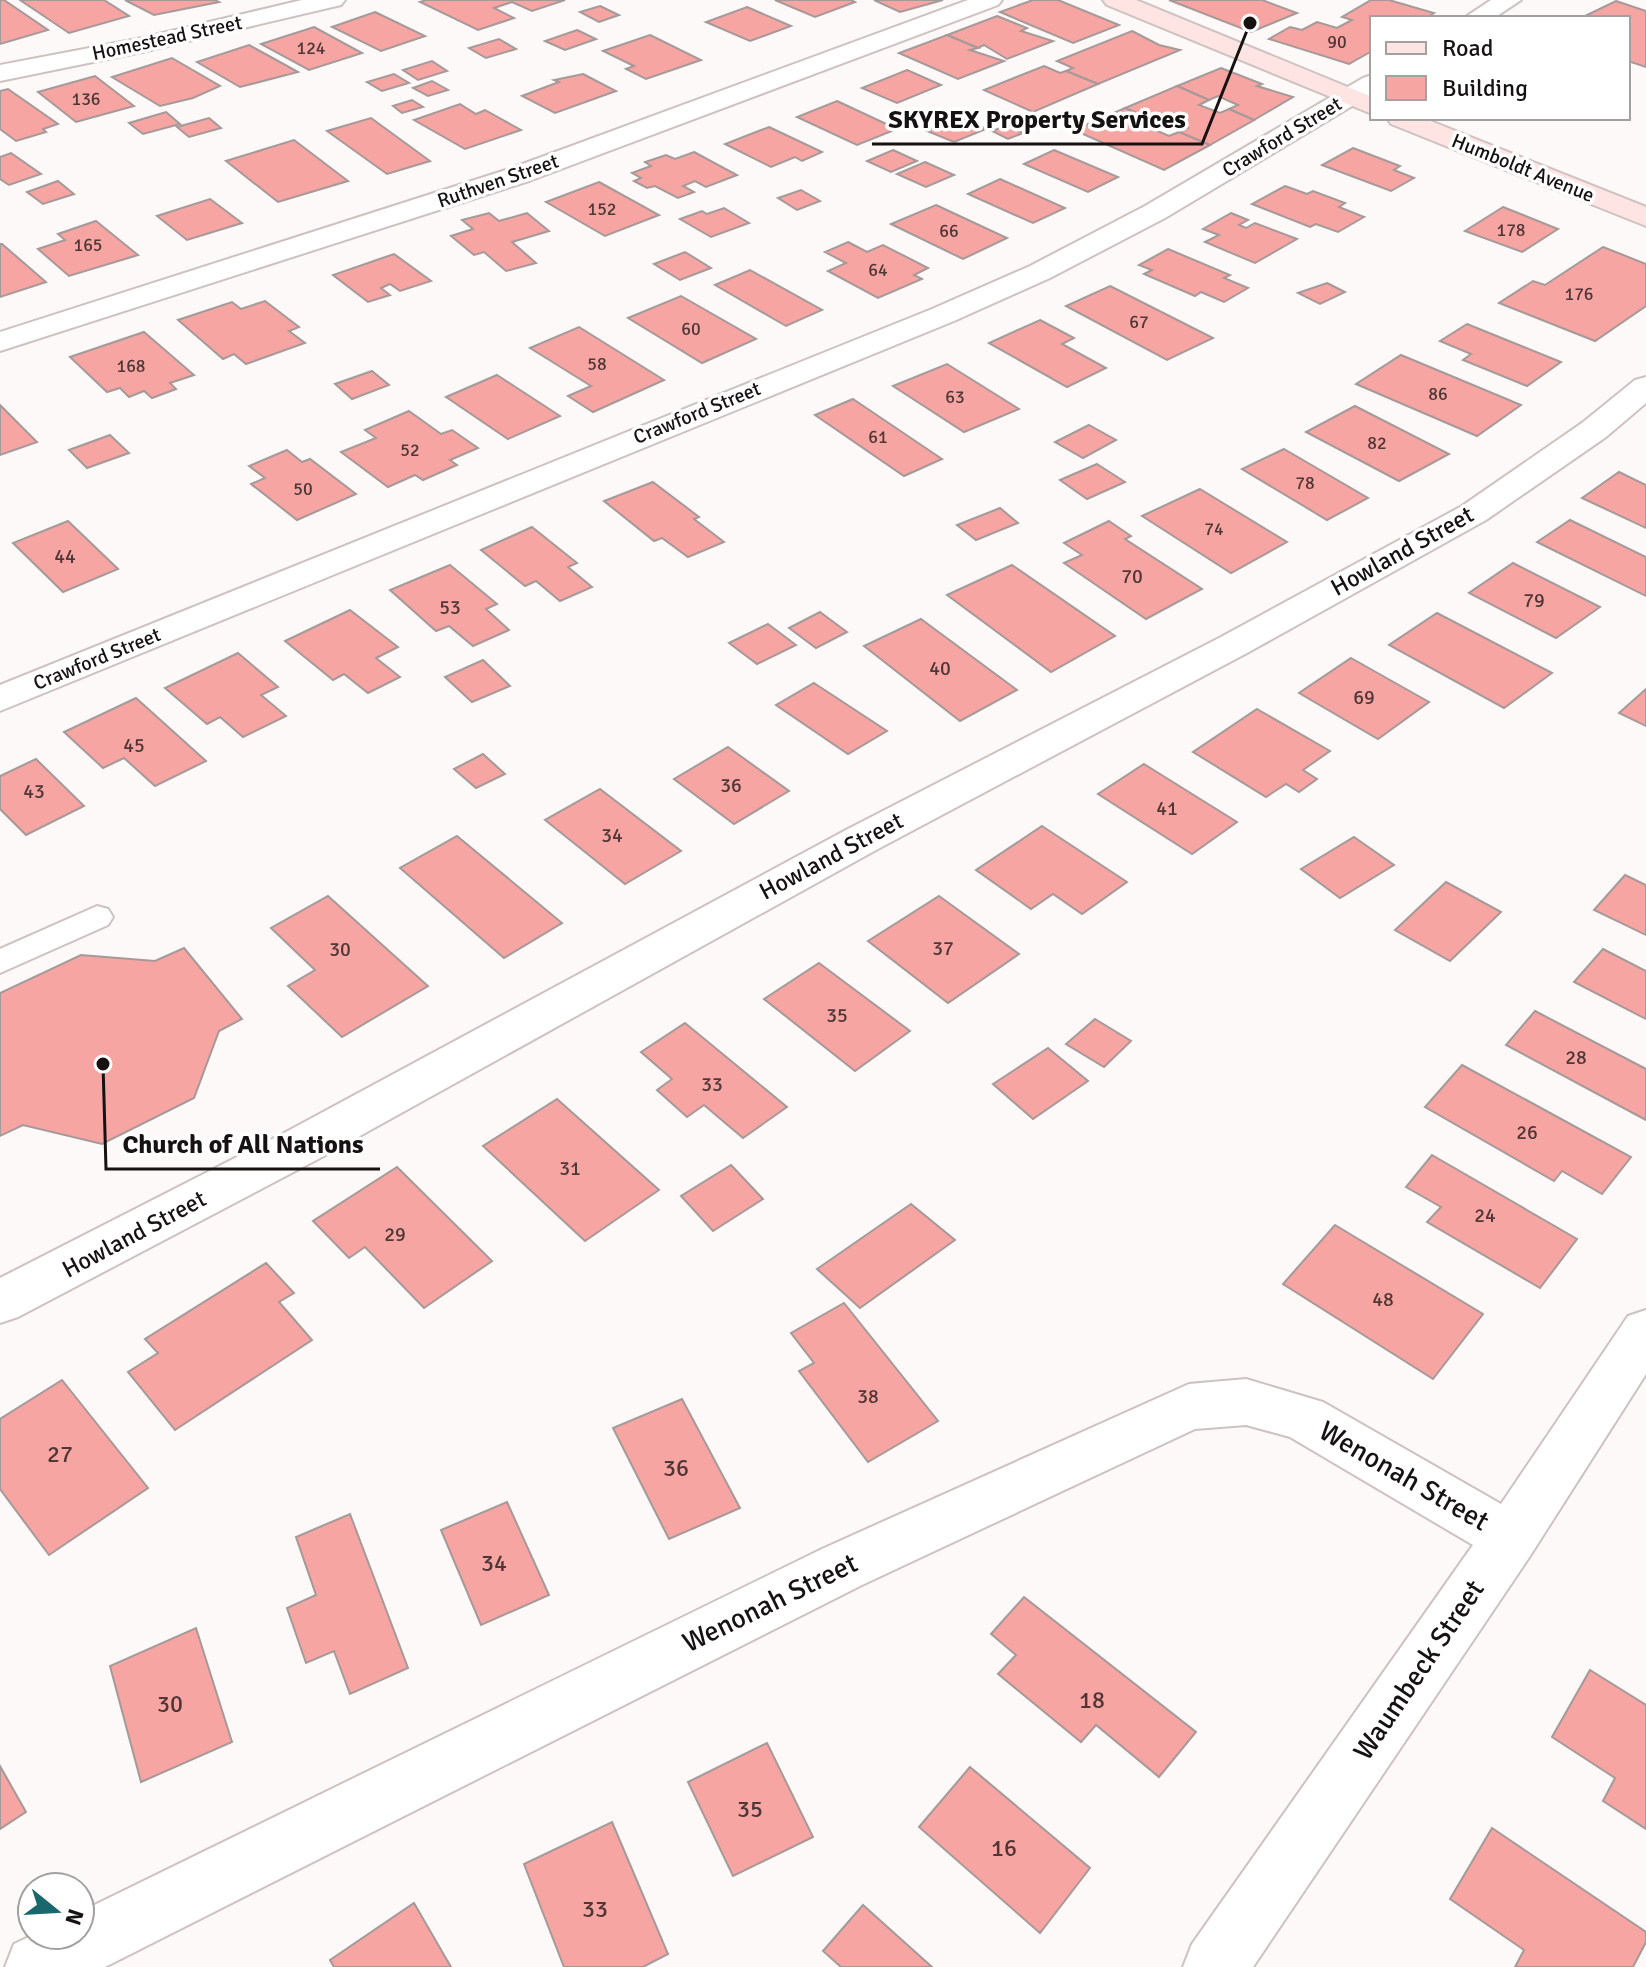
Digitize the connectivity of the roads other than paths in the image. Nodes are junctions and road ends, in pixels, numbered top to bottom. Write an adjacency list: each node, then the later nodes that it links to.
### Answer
1 (333, 0): 6 (street, Homestead Street)
2 (990, 0): 10 (street, Ruthven Street)
3 (1115, 0): 7 (street)
4 (1509, 0): 5 (street)
5 (1480, 16)
6 (0, 73)
7 (1365, 96): 12 (street, Crawford Street)
8 (1405, 120): 9 (street, Humboldt Avenue)
9 (1646, 217)
10 (0, 342)
11 (1646, 387): 15 (street, Howland Street)
12 (0, 699)
13 (97, 917): 14 (lane)
14 (0, 962)
15 (0, 1302)
16 (1646, 1331): 17 (street, Waumbeck Street)
17 (1510, 1538): 18 (street, Wenonah Street); 19 (street, Waumbeck Street)
18 (37, 1967)
19 (1215, 1967)

